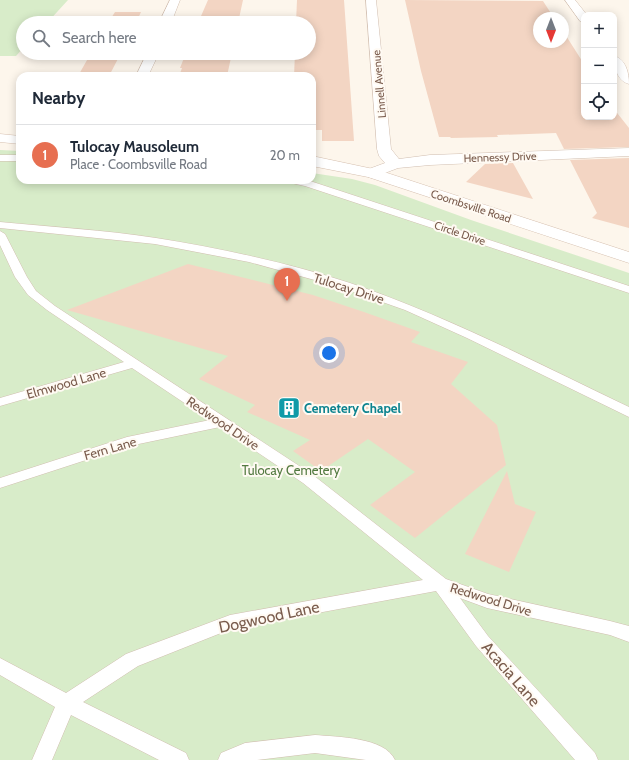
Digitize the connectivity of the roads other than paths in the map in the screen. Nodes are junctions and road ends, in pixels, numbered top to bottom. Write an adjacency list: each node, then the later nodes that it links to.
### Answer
1 (175, 0): 5 (street)
2 (371, 0): 16 (street, Linnell Avenue)
3 (570, 0): 4 (street)
4 (581, 15)
5 (168, 16)
6 (150, 60): 8 (street)
7 (617, 64): 9 (street)
8 (144, 72)
9 (629, 80)
10 (0, 138): 11 (street)
11 (16, 140)
12 (629, 152): 16 (street, Hennessy Drive)
13 (0, 158): 14 (lane)
14 (16, 158)
15 (316, 161): 17 (street, Coombsville Road)
16 (395, 164): 17 (street, Hennessy Drive)
17 (372, 173): 21 (street, Coombsville Road)
18 (310, 184): 22 (lane, Circle Drive)
19 (0, 225): 25 (lane, Tulocay Drive)
20 (0, 234): 23 (lane, Redwood Drive)
21 (629, 258)
22 (629, 290)
23 (132, 364): 24 (lane, Elmwood Lane); 26 (lane, Redwood Drive)
24 (0, 402)
25 (629, 413)
26 (222, 422): 27 (lane, Fern Lane); 28 (lane, Redwood Drive)
27 (0, 483)
28 (440, 584): 29 (lane, Redwood Drive); 31 (lane, Dogwood Lane); 36 (lane, Acacia Lane)
29 (629, 634)
30 (0, 666): 31 (lane)
31 (66, 704): 32 (lane); 33 (lane)
32 (42, 760)
33 (179, 760)
34 (228, 760): 35 (lane)
35 (384, 760)
36 (588, 760)

